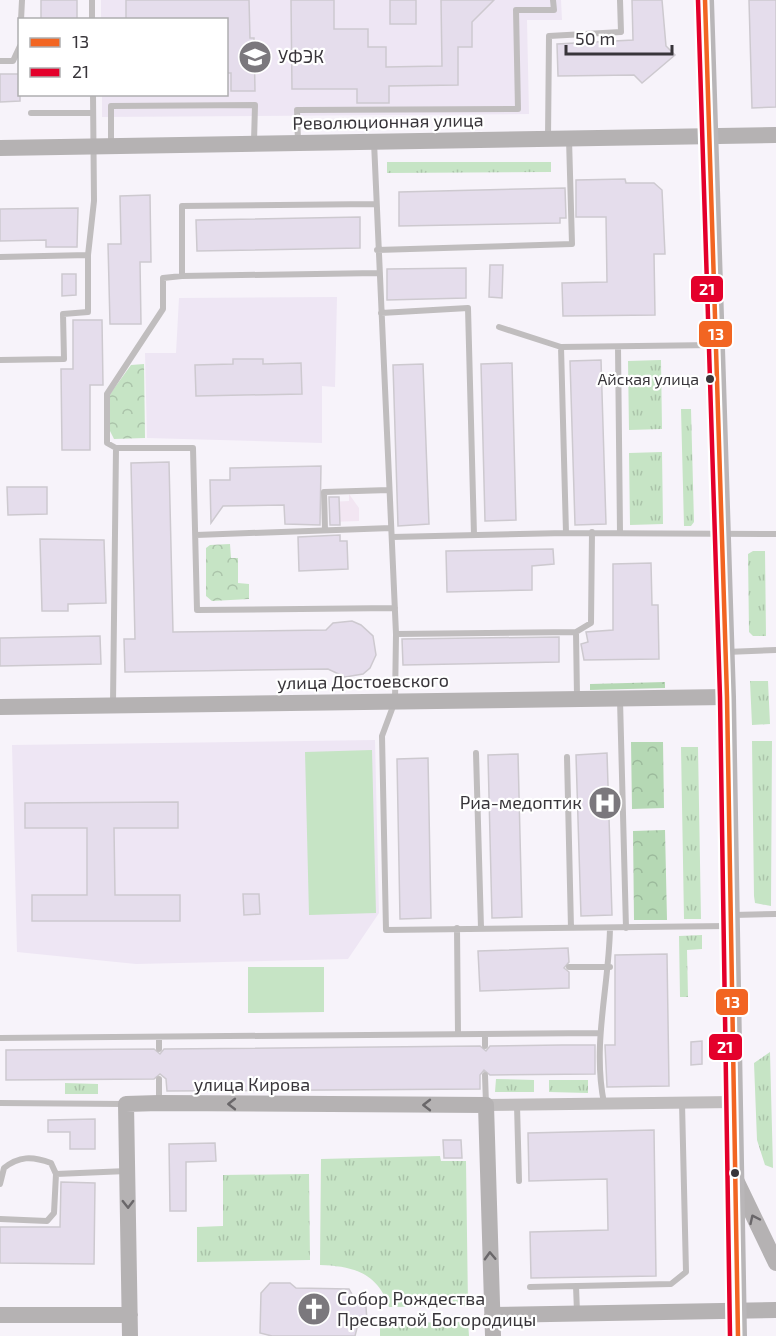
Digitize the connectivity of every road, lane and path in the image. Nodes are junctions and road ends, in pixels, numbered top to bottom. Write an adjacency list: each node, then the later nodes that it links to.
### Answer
1 (21, 0): 6 (lane)
2 (92, 0): 7 (lane)
3 (553, 0): 18 (lane)
4 (620, 0): 16 (lane)
5 (705, 0): 14 (main road)
6 (21, 18)
7 (92, 18)
8 (18, 50): 9 (lane)
9 (0, 61)
10 (93, 96): 12 (lane)
11 (31, 113): 12 (lane)
12 (93, 113): 20 (lane)
13 (776, 135): 14 (street, Революционная улица)
14 (710, 136): 15 (street, Революционная улица); 31 (main road)
15 (569, 138): 16 (street, Революционная улица); 24 (lane)
16 (548, 139): 17 (street, Революционная улица)
17 (374, 142): 18 (street, Революционная улица); 23 (lane)
18 (297, 143): 19 (street, Революционная улица)
19 (254, 144): 21 (street, Революционная улица); 21 (lane)
20 (94, 146): 21 (street, Революционная улица); 22 (street, Революционная улица); 25 (lane)
21 (111, 146)
22 (0, 148)
23 (375, 204): 24 (lane); 28 (lane)
24 (377, 250): 27 (lane)
25 (88, 255): 26 (lane); 34 (lane)
26 (0, 257)
27 (378, 273): 28 (lane); 29 (lane)
28 (182, 276): 35 (lane)
29 (381, 312): 36 (lane); 45 (lane)
30 (499, 327): 33 (lane)
31 (716, 345): 32 (lane); 42 (main road)
32 (618, 346): 33 (lane); 41 (lane)
33 (561, 347): 39 (lane)
34 (0, 360)
35 (116, 448): 44 (lane); 56 (lane)
36 (389, 490): 37 (lane); 38 (lane)
37 (391, 528): 38 (lane); 46 (lane)
38 (325, 530): 44 (lane)
39 (566, 532): 40 (lane); 45 (lane)
40 (592, 532): 41 (lane); 48 (lane)
41 (620, 532): 42 (lane)
42 (722, 533): 43 (lane); 51 (main road)
43 (776, 534)
44 (196, 535): 47 (lane)
45 (474, 535): 46 (lane)
46 (392, 537): 47 (lane)
47 (395, 608): 49 (lane)
48 (576, 632): 49 (lane); 54 (lane)
49 (396, 633): 55 (lane)
50 (776, 650): 51 (lane)
51 (726, 652): 52 (main road)
52 (727, 697): 53 (street, улица Достоевского); 61 (main road)
53 (620, 698): 54 (street, улица Достоевского); 66 (lane)
54 (577, 699): 55 (street, улица Достоевского)
55 (394, 701): 56 (street, улица Достоевского); 62 (lane)
56 (113, 705): 57 (street, улица Достоевского)
57 (0, 707)
58 (476, 753): 63 (lane)
59 (567, 757): 64 (lane)
60 (776, 914): 61 (lane)
61 (732, 920): 66 (lane); 79 (main road)
62 (457, 928): 63 (lane); 70 (lane)
63 (481, 928): 64 (lane)
64 (571, 928): 65 (lane)
65 (610, 928): 66 (lane); 68 (lane)
66 (626, 928)
67 (569, 967): 68 (lane)
68 (610, 967): 69 (lane)
69 (599, 1033): 71 (lane); 83 (lane)
70 (458, 1034): 71 (lane); 72 (lane)
71 (485, 1034): 74 (lane)
72 (159, 1037): 73 (lane); 75 (lane)
73 (0, 1038)
74 (485, 1046)
75 (159, 1049)
76 (485, 1075): 84 (lane)
77 (159, 1079): 82 (lane)
78 (682, 1102): 79 (street); 83 (street); 93 (lane)
79 (735, 1102): 87 (main road)
80 (0, 1103): 81 (lane)
81 (126, 1104): 82 (street, улица Кирова); 86 (street)
82 (159, 1104): 84 (street, улица Кирова, one-way to 82)
83 (604, 1104): 85 (street)
84 (486, 1105): 85 (street); 100 (street, one-way to 84)
85 (517, 1105): 89 (lane)
86 (127, 1171): 88 (lane); 99 (street, one-way to 99)
87 (734, 1173): 92 (street, one-way to 87); 96 (main road)
88 (56, 1174): 90 (lane); 91 (lane)
89 (519, 1181)
90 (0, 1184)
91 (0, 1219)
92 (776, 1263)
93 (576, 1286): 94 (lane); 97 (lane)
94 (530, 1287)
95 (776, 1310): 96 (street)
96 (738, 1311): 97 (street); 103 (main road)
97 (577, 1313): 100 (street)
98 (0, 1315): 99 (street)
99 (130, 1315): 101 (street)
100 (492, 1315): 102 (street)
101 (130, 1336)
102 (493, 1336)
103 (738, 1336)

